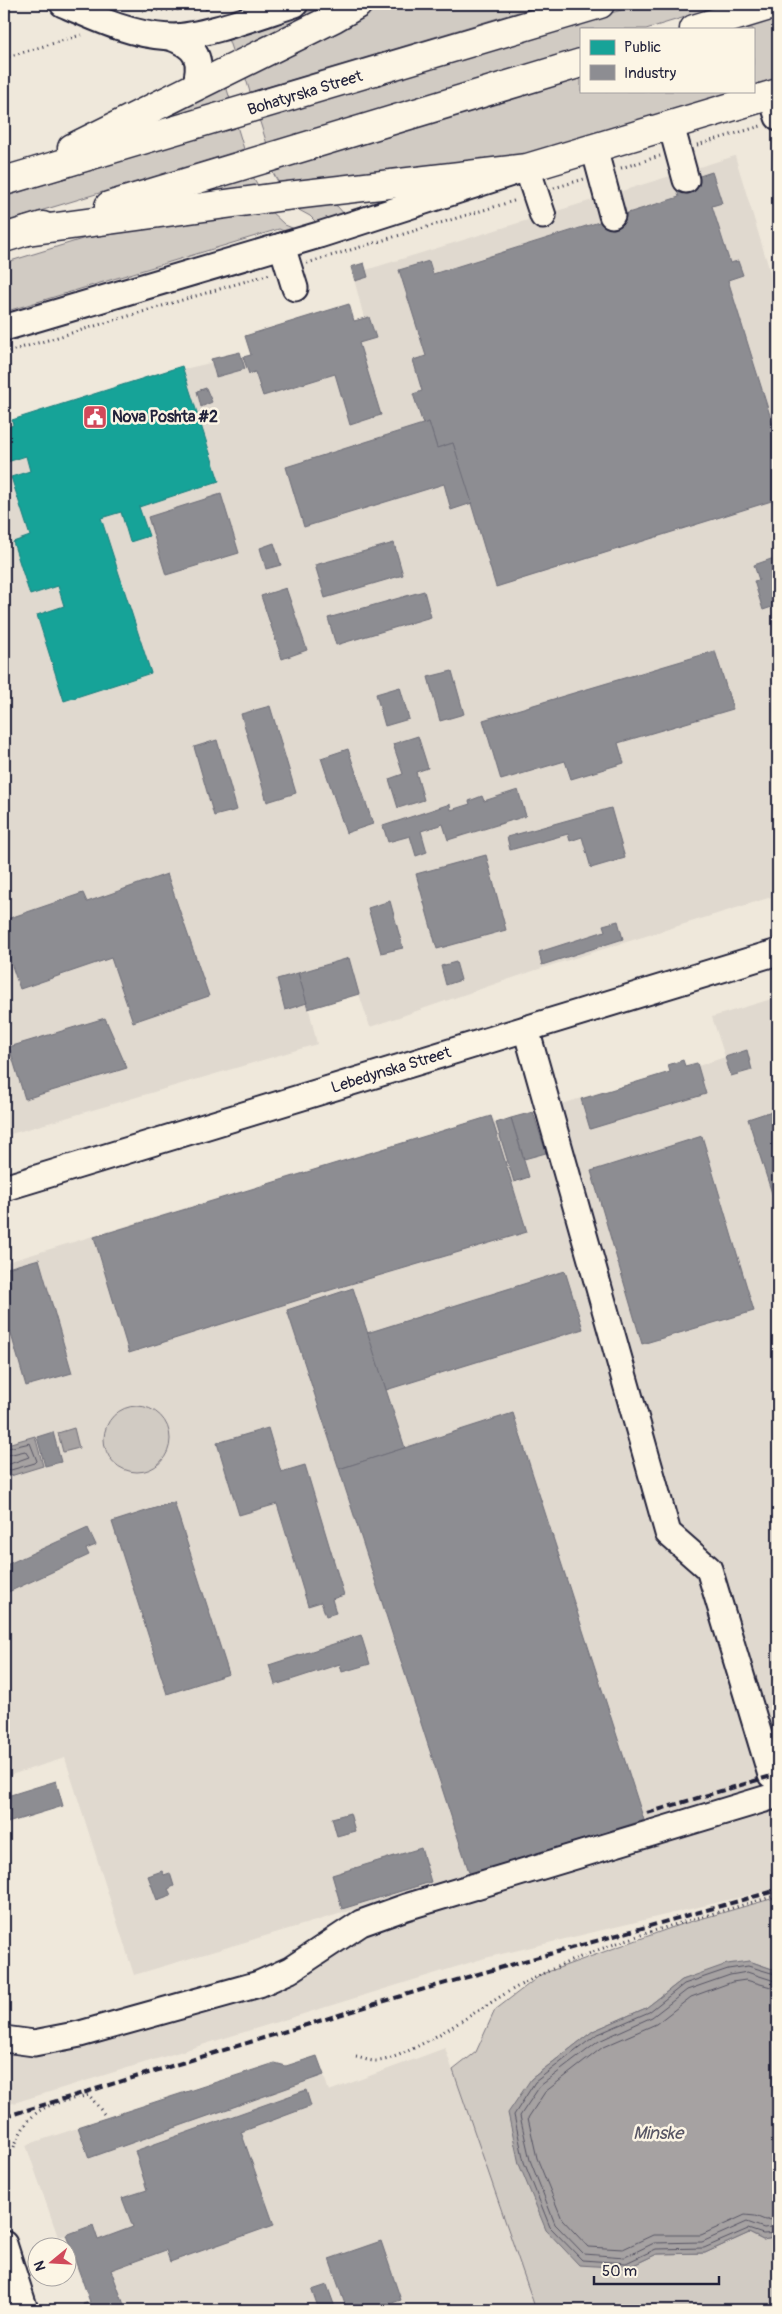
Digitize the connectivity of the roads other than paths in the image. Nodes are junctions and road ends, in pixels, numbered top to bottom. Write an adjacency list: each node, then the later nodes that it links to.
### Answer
1 (63, 4): 7 (street)
2 (295, 4): 7 (street)
3 (358, 4): 9 (main road, Bohatyrska Street)
4 (600, 4): 14 (main road, Bohatyrska Street)
5 (776, 4): 6 (main road)
6 (697, 28)
7 (170, 37): 9 (street)
8 (580, 63): 18 (main road)
9 (195, 87): 14 (main road, Bohatyrska Street)
10 (774, 107): 11 (main road)
11 (674, 138): 12 (main road); 15 (street)
12 (598, 161): 13 (main road); 17 (street)
13 (527, 168): 16 (street); 18 (main road); 19 (street)
14 (6, 180)
15 (686, 180)
16 (539, 205)
17 (612, 215)
18 (16, 235)
19 (4, 328)
20 (778, 952): 21 (street, Lebedynska Street)
21 (526, 1029): 22 (street, Lebedynska Street); 23 (street)
22 (4, 1188)
23 (774, 1785): 24 (street)
24 (4, 2039)
25 (4, 2244): 26 (street)
26 (25, 2310)

